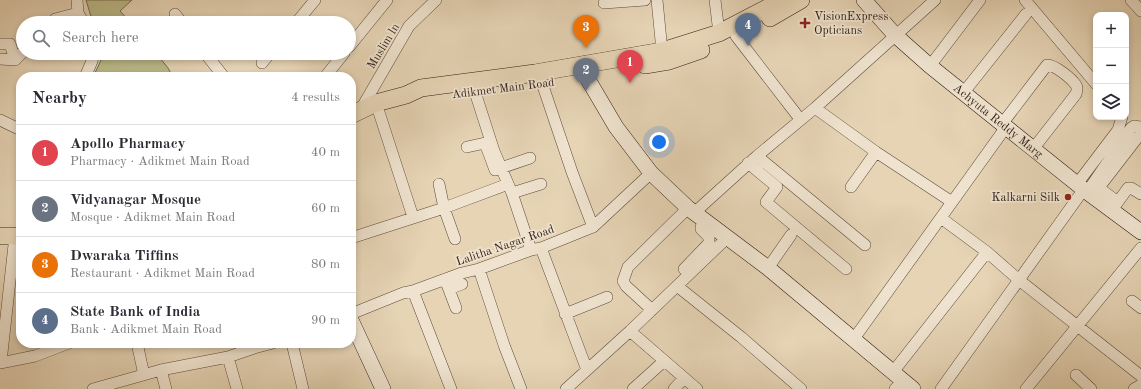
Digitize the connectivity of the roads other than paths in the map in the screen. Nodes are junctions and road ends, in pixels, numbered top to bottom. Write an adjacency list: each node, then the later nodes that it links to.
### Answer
1 (77, 0): 18 (street)
2 (315, 0): 19 (street)
3 (387, 0): 23 (street)
4 (436, 0): 46 (street, Muslim ln)
5 (645, 0): 15 (street)
6 (657, 0): 25 (street)
7 (715, 0): 20 (street)
8 (801, 0): 22 (main road, Adikmet Main Road)
9 (864, 0): 21 (street, Achyuta Reddy Marg)
10 (935, 0): 21 (street)
11 (980, 0): 34 (street)
12 (1025, 0): 39 (street)
13 (1131, 0): 16 (street)
14 (774, 2): 20 (main road, Adikmet Main Road)
15 (604, 3)
16 (1141, 11)
17 (1026, 14): 42 (street)
18 (81, 16)
19 (302, 16)
20 (719, 34): 25 (main road, Adikmet Main Road)
21 (895, 35): 34 (street, Achyuta Reddy Marg); 45 (street)
22 (736, 36): 38 (main road, Adikmet Main Road); 48 (street)
23 (356, 38)
24 (0, 44): 26 (street)
25 (662, 51): 43 (main road, Adikmet Main Road)
26 (16, 52)
27 (16, 56): 28 (street)
28 (0, 59)
29 (92, 60): 35 (street)
30 (211, 60): 36 (street)
31 (264, 60): 33 (street)
32 (338, 60): 37 (street)
33 (262, 63)
34 (930, 66): 42 (street, Achyuta Reddy Marg)
35 (87, 72)
36 (220, 72)
37 (329, 72)
38 (586, 76): 40 (main road, Adikmet Main Road); 64 (street)
39 (1093, 80)
40 (542, 83): 41 (main road, Adikmet Main Road); 77 (street)
41 (475, 92): 43 (main road, Adikmet Main Road); 58 (street)
42 (964, 92): 52 (street, Achyuta Reddy Marg)
43 (406, 95): 44 (main road, Adikmet Main Road)
44 (376, 103): 47 (main road, Adikmet Main Road); 75 (street)
45 (815, 108): 48 (street); 59 (street)
46 (356, 111)
47 (356, 113)
48 (800, 119): 60 (street)
49 (0, 120): 53 (street)
50 (1122, 120): 69 (street)
51 (1124, 120): 54 (street)
52 (1004, 126): 57 (street, Achyuta Reddy Marg); 57 (street); 71 (street)
53 (16, 128)
54 (1136, 128): 69 (street)
55 (1141, 136): 69 (street)
56 (467, 148): 58 (street)
57 (1033, 149): 69 (street, Achyuta Reddy Marg)
58 (490, 152): 63 (street)
59 (876, 152): 67 (street); 71 (street)
60 (757, 156): 62 (street); 84 (street)
61 (530, 158): 63 (street)
62 (748, 163): 74 (street); 90 (street)
63 (502, 167): 68 (street)
64 (651, 173): 74 (street); 77 (street, Lalitha Nagar Road)
65 (439, 184): 73 (street)
66 (541, 184): 68 (street)
67 (851, 187)
68 (510, 189): 73 (street); 86 (street)
69 (1088, 190): 72 (street, Achyuta Reddy Marg); 91 (street)
70 (1141, 194): 72 (street)
71 (952, 202): 76 (street)
72 (1115, 206): 78 (street, Achyuta Reddy Marg)
73 (444, 208): 75 (street); 83 (street)
74 (696, 214): 82 (street); 98 (street); 98 (street)
75 (413, 217): 81 (street)
76 (941, 218): 87 (street); 104 (street)
77 (593, 227): 86 (street, Lalitha Nagar Road)
78 (1141, 232)
79 (791, 235): 88 (street)
80 (12, 236): 111 (street)
81 (356, 236)
82 (728, 237): 88 (street); 94 (street)
83 (455, 239)
84 (865, 245)
85 (1141, 248): 101 (street)
86 (536, 249): 89 (street, Lalitha Nagar Road); 100 (street)
87 (987, 252): 91 (street); 117 (street)
88 (768, 268): 104 (street)
89 (479, 269): 92 (street, Lalitha Nagar Road); 126 (street)
90 (846, 269)
91 (1018, 280): 101 (street); 131 (street)
92 (447, 284): 93 (street); 95 (street, Lalitha Nagar Road); 97 (street)
93 (462, 284)
94 (677, 286): 98 (street); 130 (street)
95 (413, 292): 99 (street, Lalitha Nagar Road); 125 (street)
96 (608, 297): 100 (street)
97 (456, 308)
98 (649, 308): 103 (street)
99 (356, 312)
100 (565, 314): 113 (street)
101 (1077, 326): 116 (street); 132 (street)
102 (356, 331): 124 (street)
103 (630, 332): 110 (street); 113 (street)
104 (853, 340): 117 (street)
105 (55, 348): 111 (street)
106 (138, 348): 114 (street)
107 (247, 348): 109 (street)
108 (293, 348): 123 (street)
109 (228, 357): 112 (street); 122 (street)
110 (664, 361): 119 (street); 128 (street)
111 (1, 363)
112 (161, 370): 114 (street); 121 (street)
113 (587, 370): 127 (street)
114 (144, 374): 120 (street)
115 (1076, 375): 133 (street)
116 (1141, 376)
117 (901, 383)
118 (1141, 384): 134 (street)
119 (680, 385): 129 (street)
120 (93, 389)
121 (166, 389)
122 (237, 389)
123 (304, 389)
124 (383, 389)
125 (450, 389)
126 (521, 389)
127 (566, 389)
128 (633, 389)
129 (697, 389)
130 (801, 389)
131 (941, 389)
132 (1026, 389)
133 (1091, 389)
134 (1134, 389)

